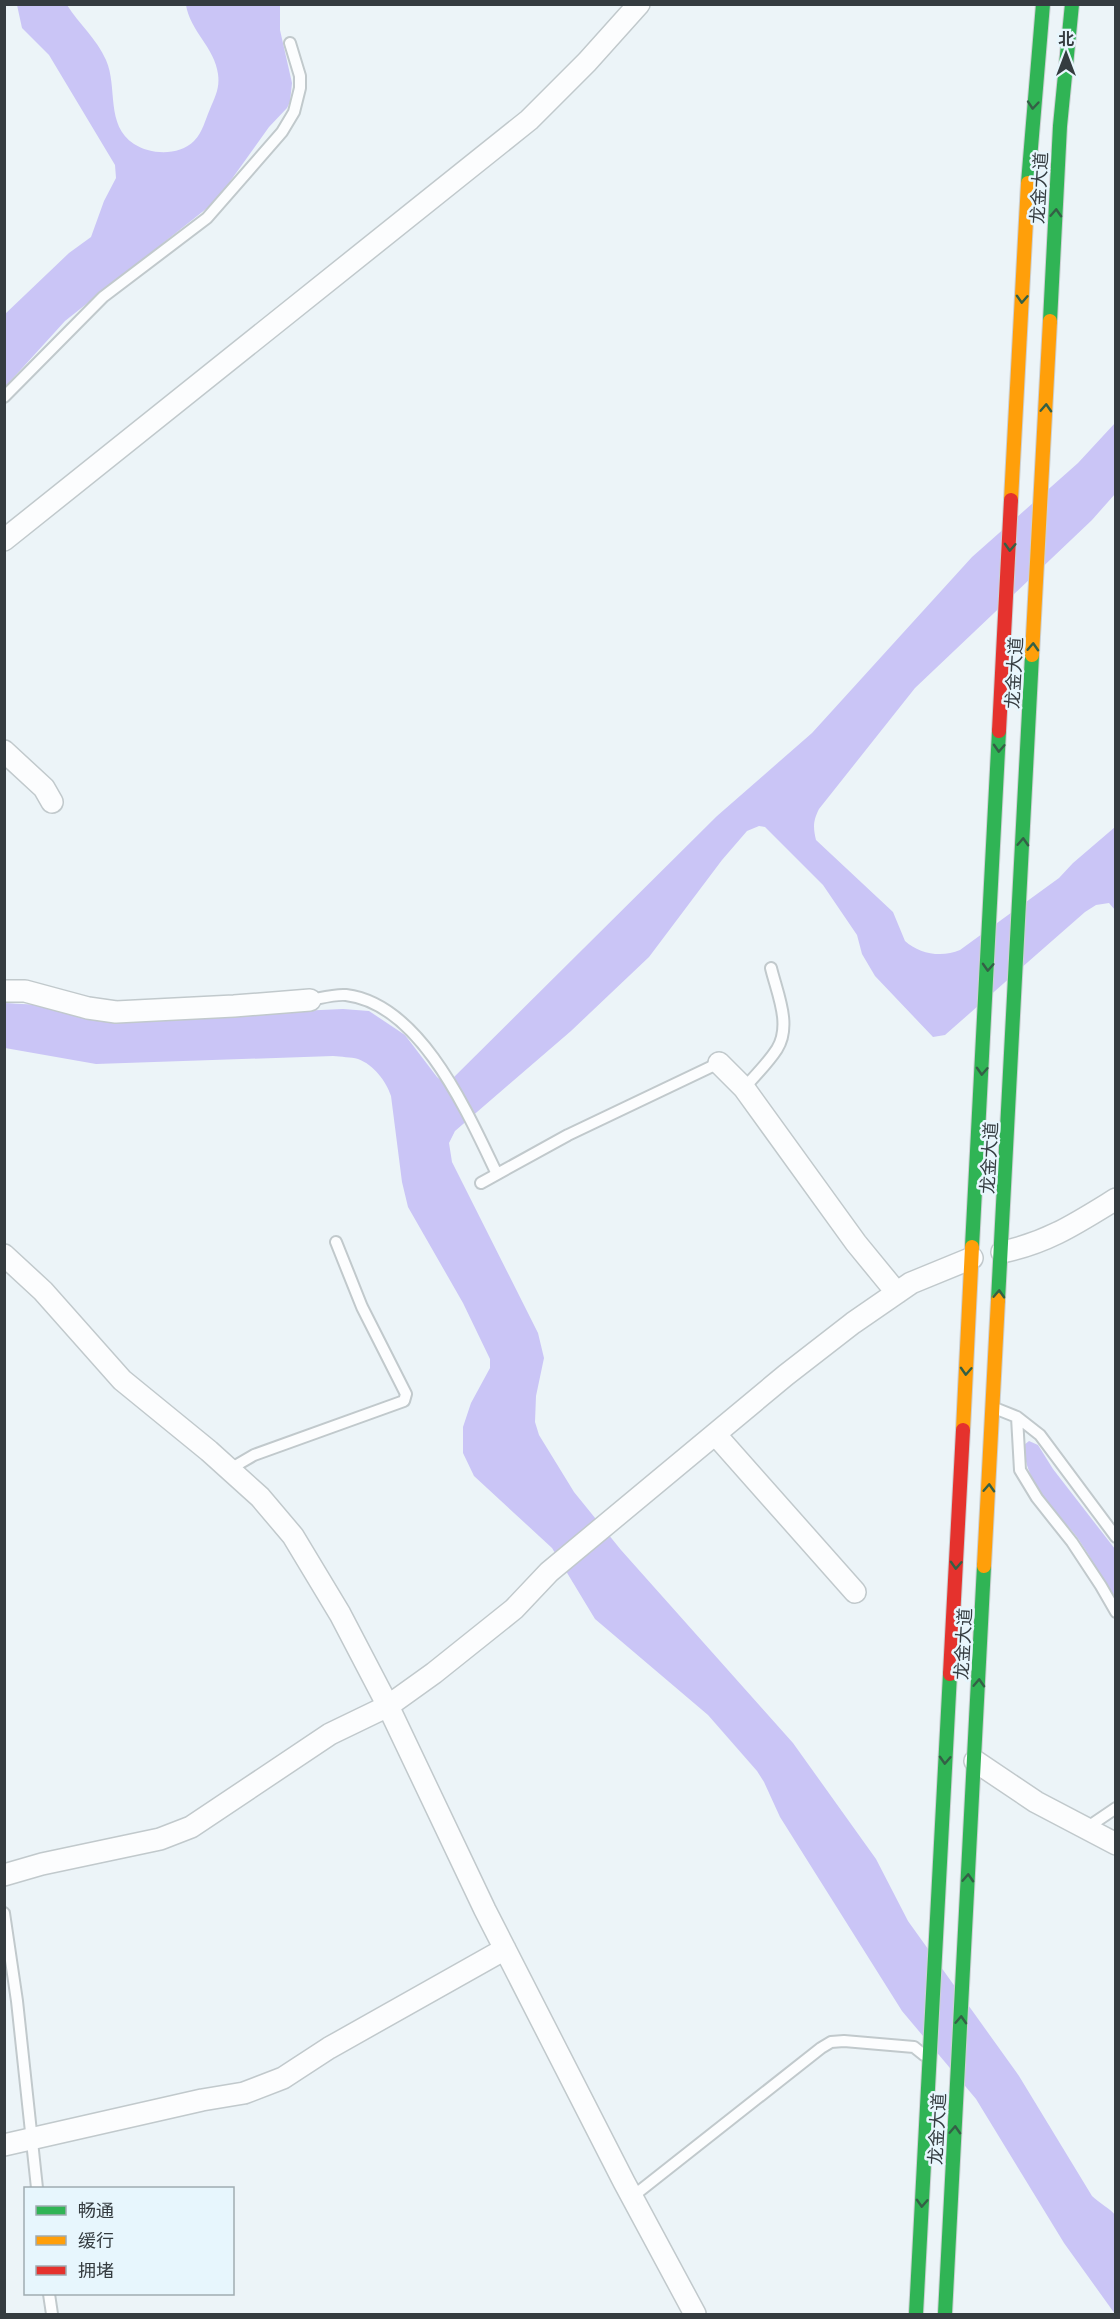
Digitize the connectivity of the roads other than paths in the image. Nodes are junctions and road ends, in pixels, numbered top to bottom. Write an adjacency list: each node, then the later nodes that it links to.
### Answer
1 (639, 4): 6 (street)
2 (1043, 4): 20 (main road, 龙金大道, one-way to 20)
3 (1072, 4): 18 (main road, 龙金大道, one-way to 3)
4 (290, 43): 5 (lane)
5 (4, 397)
6 (4, 540)
7 (4, 751): 8 (street)
8 (52, 802)
9 (771, 968): 13 (lane)
10 (4, 991): 11 (street)
11 (310, 1000): 14 (lane)
12 (719, 1063): 13 (street); 14 (lane)
13 (744, 1088): 21 (street)
14 (497, 1174): 15 (lane)
15 (481, 1183)
16 (1116, 1199): 18 (street)
17 (336, 1242): 25 (lane)
18 (1002, 1252): 22 (main road, 龙金大道, one-way to 18)
19 (4, 1255): 25 (street)
20 (972, 1258): 21 (street); 37 (main road, 龙金大道, one-way to 37)
21 (897, 1293): 24 (street)
22 (993, 1408): 23 (lane); 30 (main road, 龙金大道, one-way to 22)
23 (1017, 1418): 26 (lane); 28 (lane)
24 (715, 1434): 27 (street); 29 (street)
25 (230, 1469): 29 (street)
26 (1116, 1537)
27 (855, 1592)
28 (1116, 1612)
29 (388, 1706): 34 (street); 36 (street)
30 (975, 1761): 32 (street); 46 (main road, 龙金大道, one-way to 30)
31 (1116, 1808): 32 (lane)
32 (1085, 1829): 33 (street)
33 (1116, 1844)
34 (4, 1875)
35 (4, 1913): 38 (lane)
36 (505, 1949): 38 (street); 41 (street)
37 (929, 2060): 41 (lane); 45 (main road, 龙金大道, one-way to 45)
38 (32, 2138): 39 (street); 40 (lane)
39 (4, 2145)
40 (37, 2187)
41 (632, 2197): 44 (street)
42 (49, 2295): 43 (lane)
43 (52, 2314)
44 (695, 2314)
45 (916, 2314)
46 (945, 2314)

